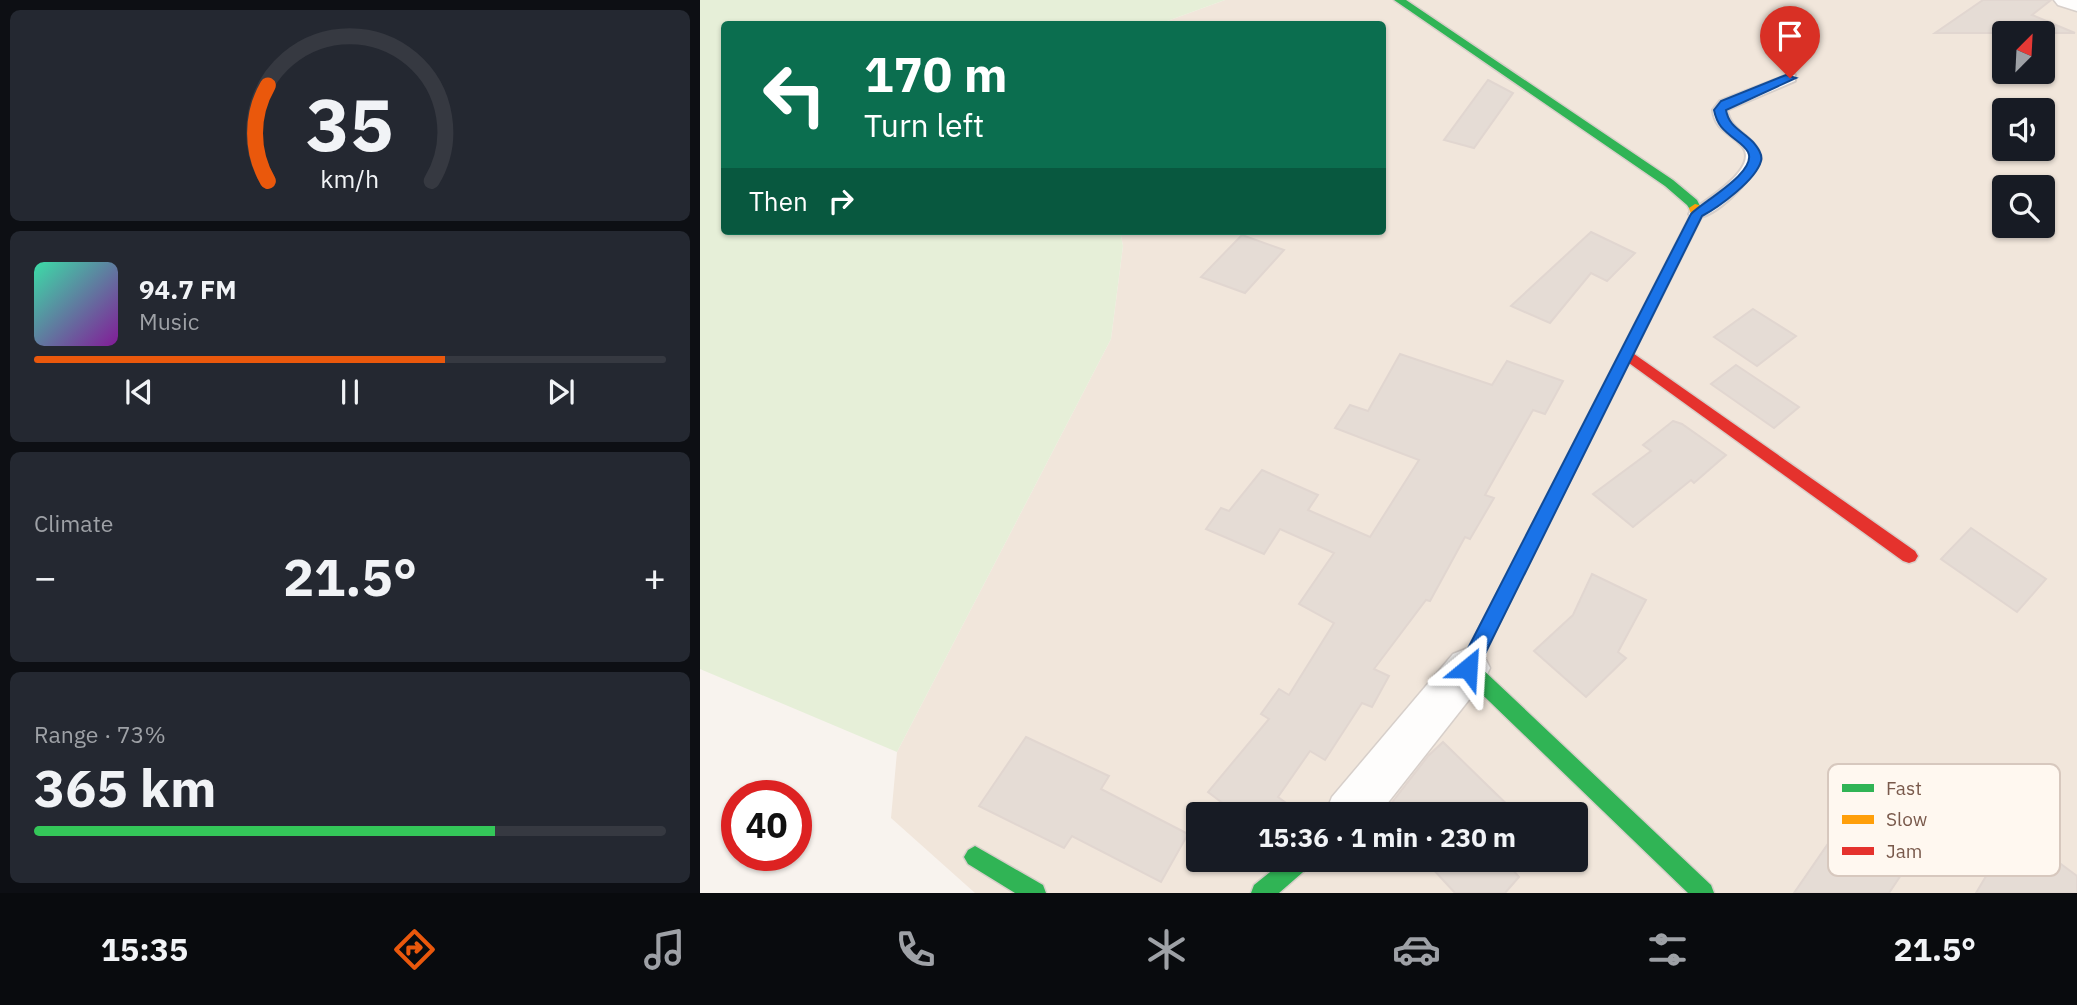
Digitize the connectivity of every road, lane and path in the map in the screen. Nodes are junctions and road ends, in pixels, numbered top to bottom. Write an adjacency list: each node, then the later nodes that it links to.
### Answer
1 (1399, 0): 5 (street)
2 (2066, 0): 3 (street)
3 (2077, 4)
4 (1790, 78): 5 (lane)
5 (1697, 214): 6 (street)
6 (1627, 354): 7 (street); 8 (street)
7 (1909, 556)
8 (1468, 668): 9 (street); 14 (street)
9 (1359, 802)
10 (975, 857): 12 (street)
11 (1287, 872): 13 (street)
12 (1035, 893)
13 (1262, 893)
14 (1703, 893)

